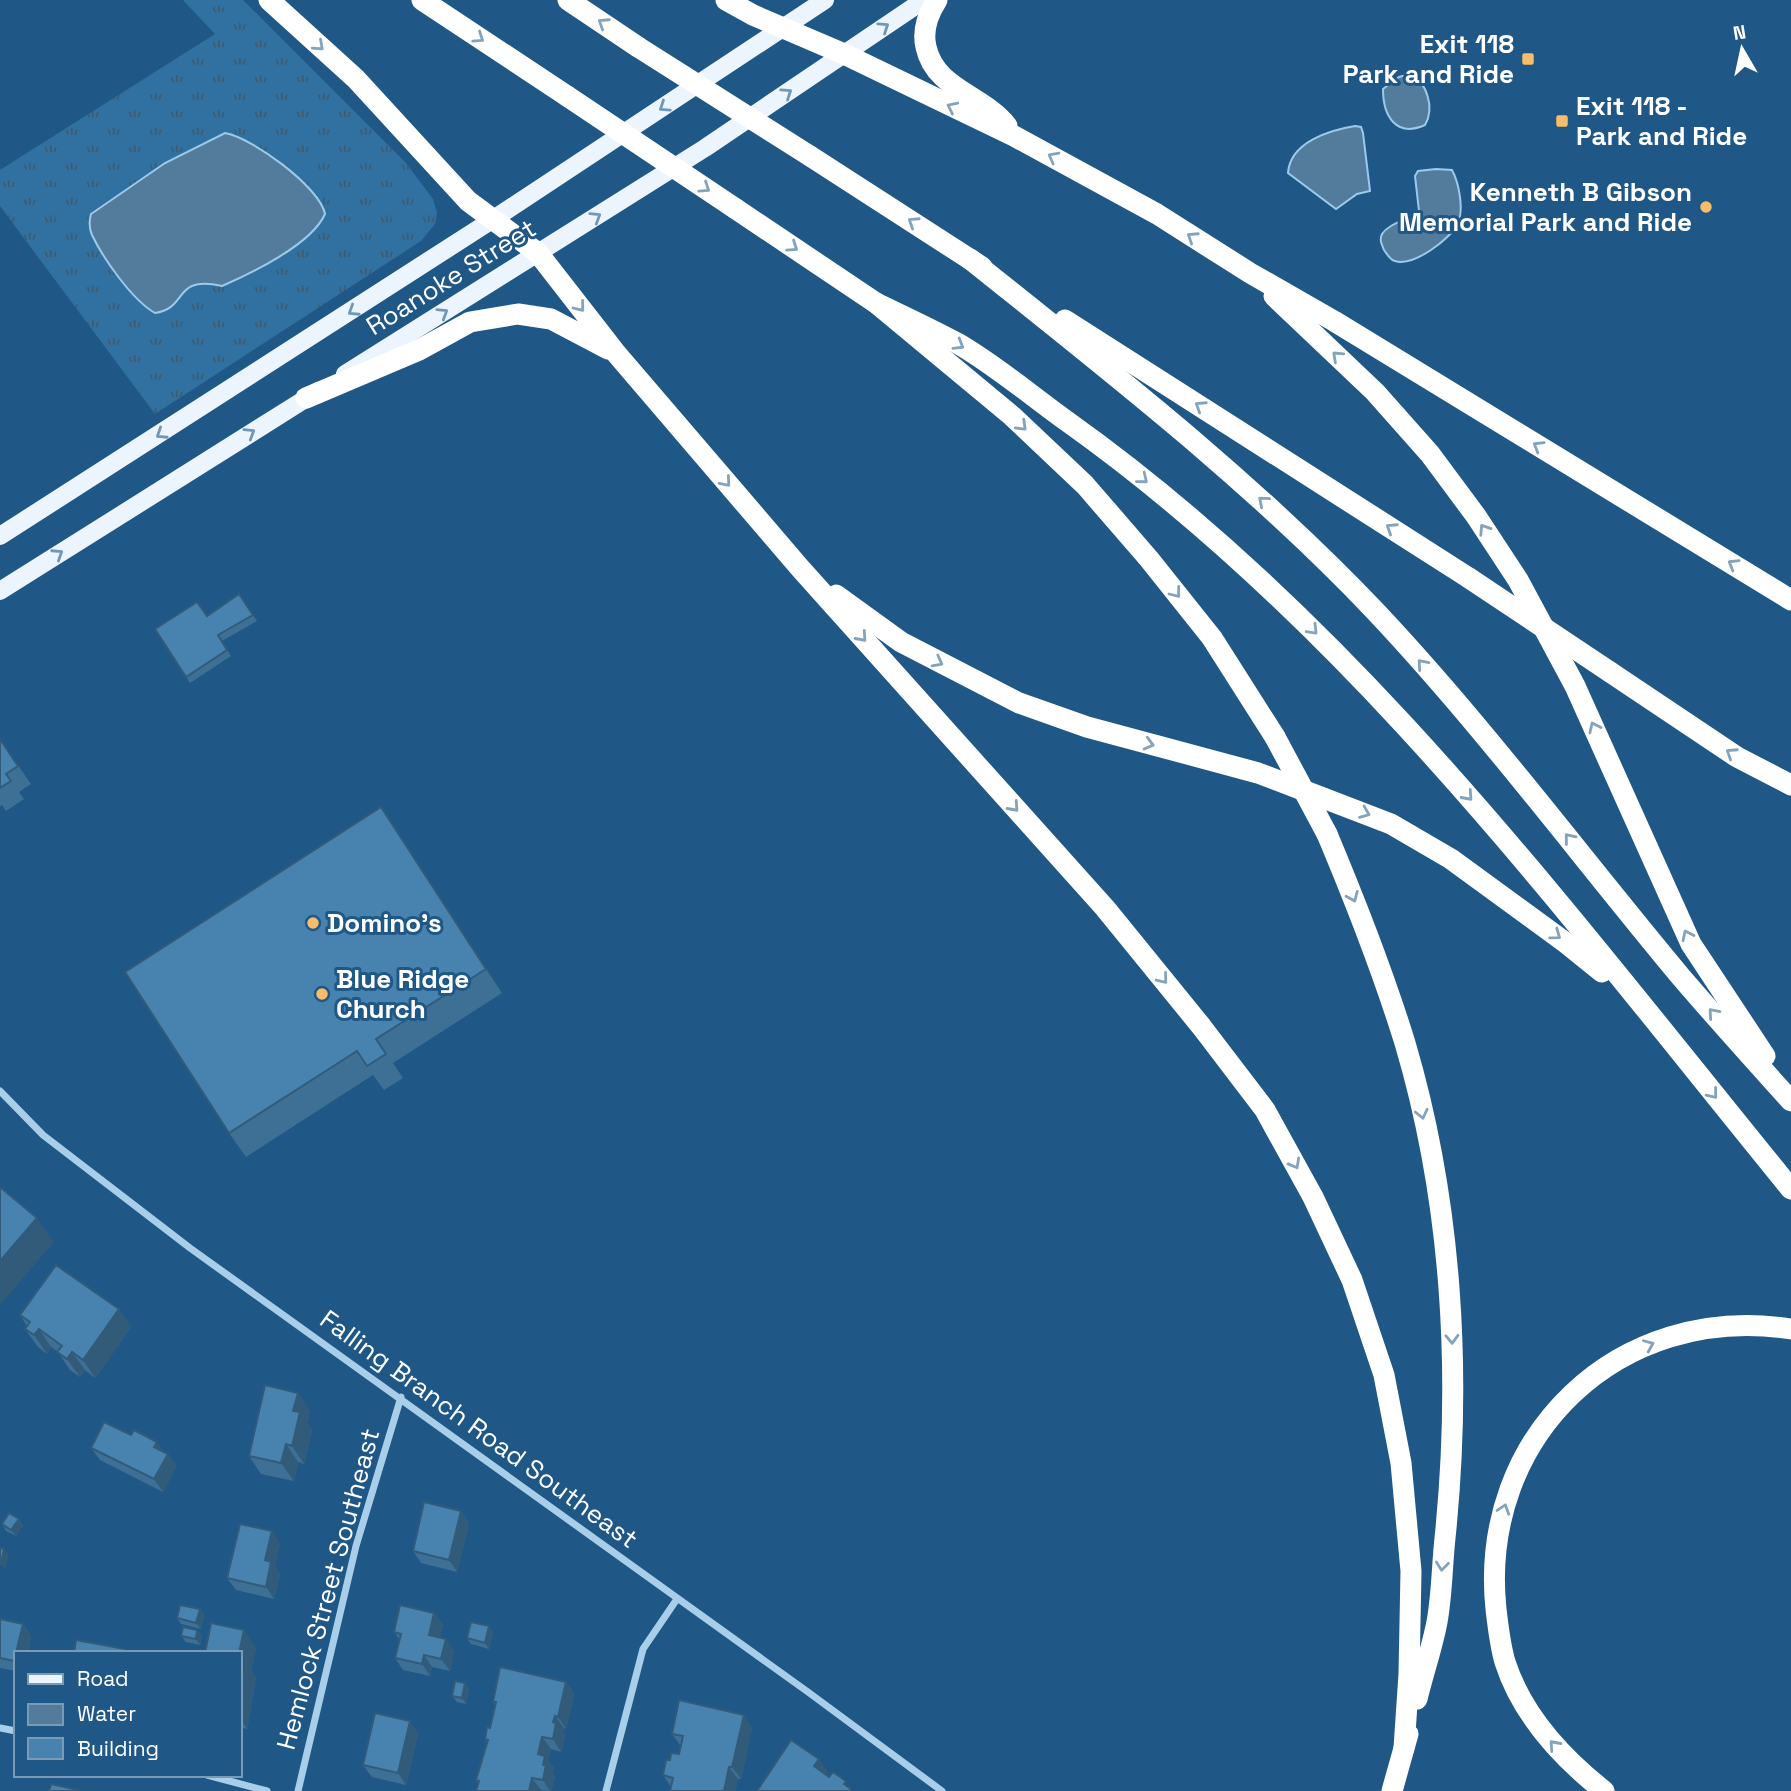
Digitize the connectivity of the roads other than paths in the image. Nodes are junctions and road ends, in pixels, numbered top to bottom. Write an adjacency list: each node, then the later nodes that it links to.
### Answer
1 (268, 0): 11 (highway, one-way to 11)
2 (422, 0): 15 (highway, one-way to 15, bridge)
3 (568, 0): 13 (highway, one-way to 3, bridge)
4 (726, 0): 8 (highway)
5 (825, 0): 8 (main road, Roanoke Street)
6 (924, 0): 9 (main road, Roanoke Street, one-way to 6)
7 (937, 0): 10 (highway)
8 (782, 29): 9 (highway); 11 (main road, Roanoke Street, one-way to 11)
9 (844, 54): 10 (highway, one-way to 9); 12 (main road, Roanoke Street, one-way to 9)
10 (1014, 136): 14 (highway, one-way to 10)
11 (492, 220): 12 (highway); 18 (main road, Roanoke Street, one-way to 18)
12 (538, 253): 16 (highway, one-way to 16); 17 (main road, Roanoke Street, one-way to 12)
13 (970, 260): 22 (highway, one-way to 13, bridge); 26 (highway, one-way to 13)
14 (1250, 273): 21 (highway, one-way to 14); 25 (highway, one-way to 14)
15 (876, 303): 23 (highway, one-way to 23); 31 (highway, one-way to 31, bridge)
16 (615, 352): 17 (highway); 19 (highway, one-way to 19)
17 (306, 398): 20 (main road, Roanoke Street, one-way to 17)
18 (0, 536)
19 (800, 568): 23 (highway, one-way to 23); 31 (highway, one-way to 31)
20 (0, 591)
21 (1791, 600)
22 (1791, 785)
23 (1639, 1003): 27 (highway, one-way to 27)
24 (0, 1091): 29 (street, Falling Branch Road Southeast)
25 (1791, 1095)
26 (1791, 1101)
27 (1791, 1189)
28 (1791, 1329): 38 (highway, one-way to 28)
29 (401, 1397): 30 (street, Falling Branch Road Southeast); 34 (street, Hemlock Street Southeast)
30 (677, 1598): 35 (street); 36 (street, Falling Branch Road Southeast)
31 (1404, 1748): 37 (highway)
32 (214, 1777): 33 (street)
33 (267, 1791)
34 (298, 1791)
35 (606, 1791)
36 (942, 1791)
37 (1392, 1791)
38 (1604, 1791)

